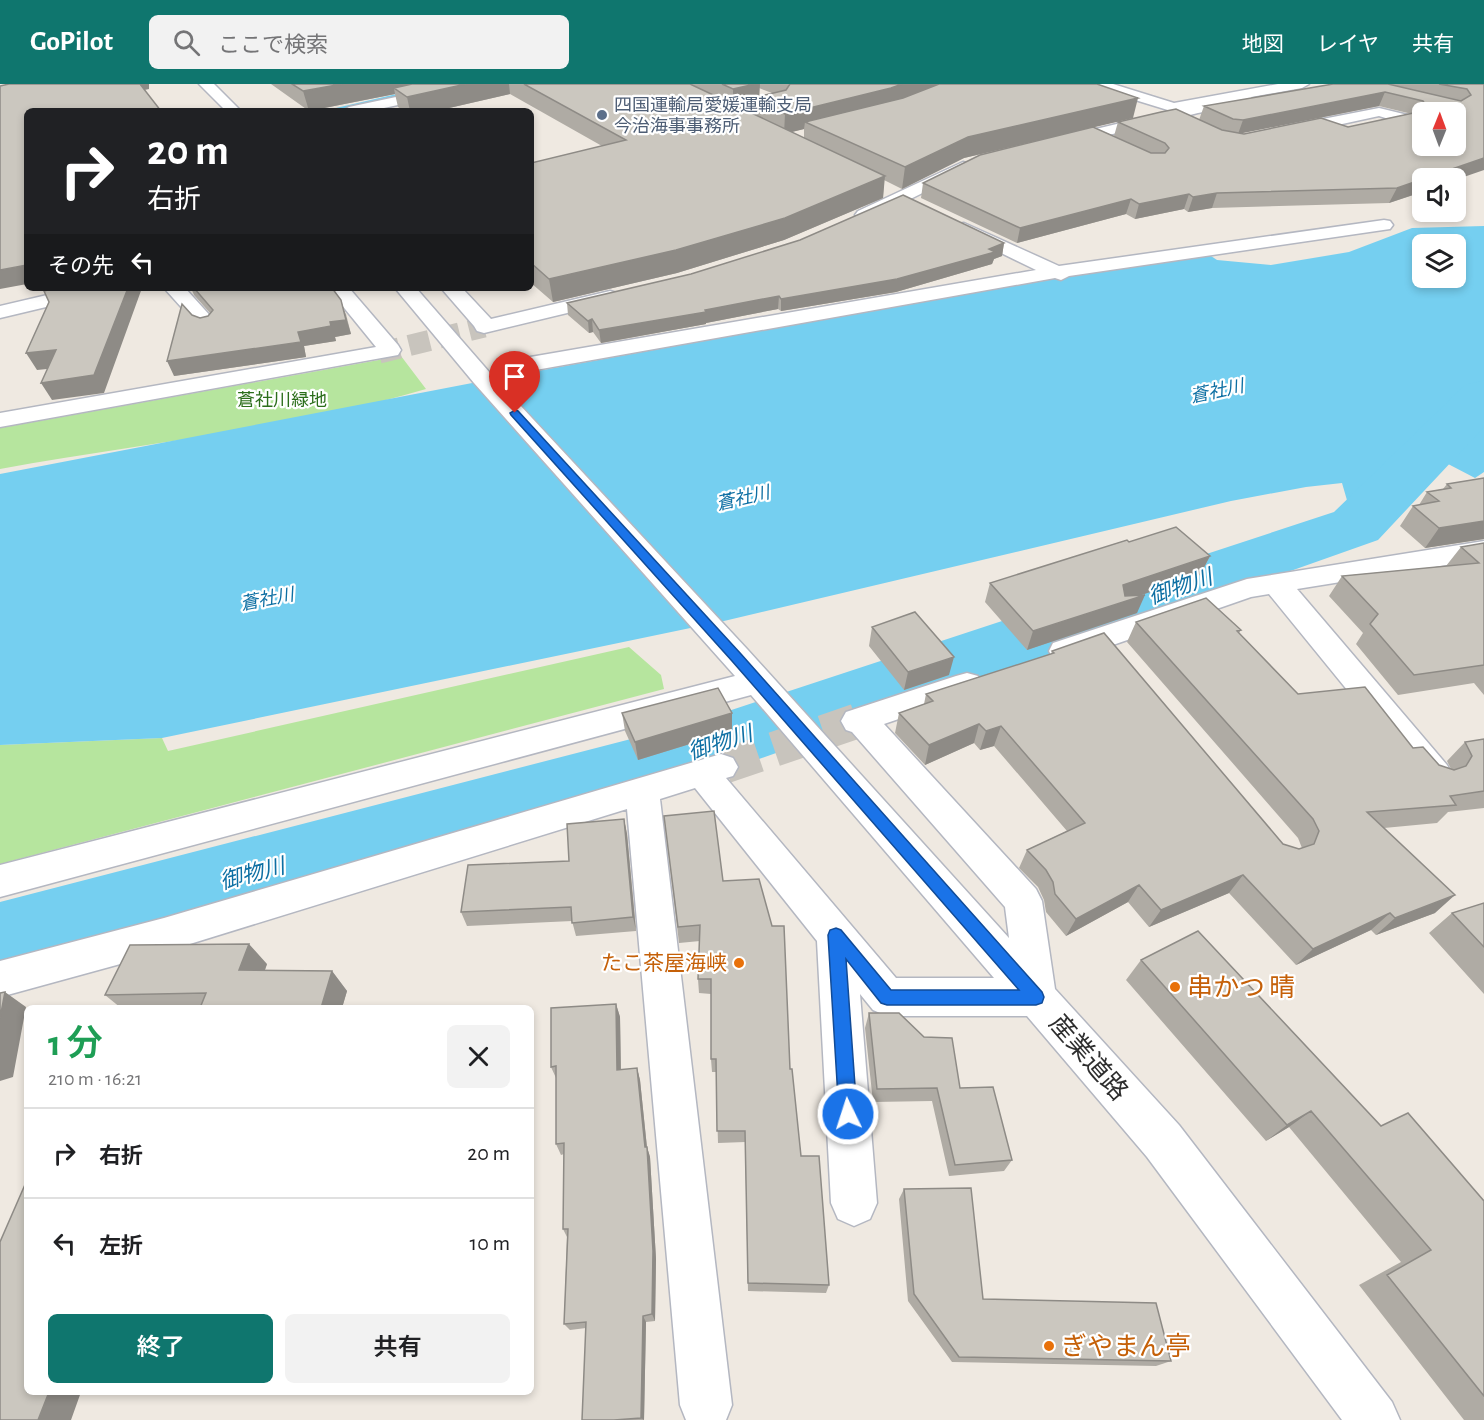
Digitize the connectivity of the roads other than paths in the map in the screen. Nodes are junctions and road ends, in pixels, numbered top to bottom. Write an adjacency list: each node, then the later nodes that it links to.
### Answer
1 (206, 84): 10 (street)
2 (477, 84): 11 (street)
3 (1098, 84): 5 (street)
4 (1240, 84): 8 (street)
5 (1121, 87): 9 (street)
6 (1308, 88): 8 (street); 12 (street)
7 (1172, 90): 9 (street)
8 (1215, 100): 9 (street)
9 (1152, 102)
10 (231, 108)
11 (363, 108)
12 (1171, 115): 14 (street); 15 (street)
13 (1317, 124): 13 (street); 16 (street)
14 (1192, 125)
15 (1091, 134): 17 (street); 18 (street)
16 (1271, 134)
17 (1112, 143)
18 (1047, 145)
19 (982, 160): 21 (street)
20 (882, 189): 21 (street)
21 (902, 198): 22 (street); 24 (street)
22 (922, 208)
23 (943, 218): 26 (street)
24 (847, 222)
25 (1384, 225): 26 (street)
26 (1063, 274): 35 (street)
27 (89, 291): 33 (street)
28 (177, 291): 34 (street)
29 (340, 291): 36 (street)
30 (408, 291): 42 (street, 産業道路)
31 (454, 291): 32 (street)
32 (626, 294)
33 (0, 312)
34 (207, 324)
35 (513, 367)
36 (1, 421)
37 (1484, 550): 38 (street)
38 (1276, 583): 39 (street); 44 (street)
39 (1104, 637): 40 (street); 41 (street)
40 (1037, 660)
41 (1126, 664)
42 (747, 670): 46 (street); 49 (street, 産業道路)
43 (993, 675): 49 (street)
44 (1435, 774)
45 (642, 790): 47 (street); 48 (street); 51 (street)
46 (0, 881)
47 (836, 935): 49 (street); 50 (street)
48 (0, 979)
49 (1036, 997): 52 (street, 産業道路)
50 (854, 1203)
51 (706, 1405)
52 (1374, 1420)

